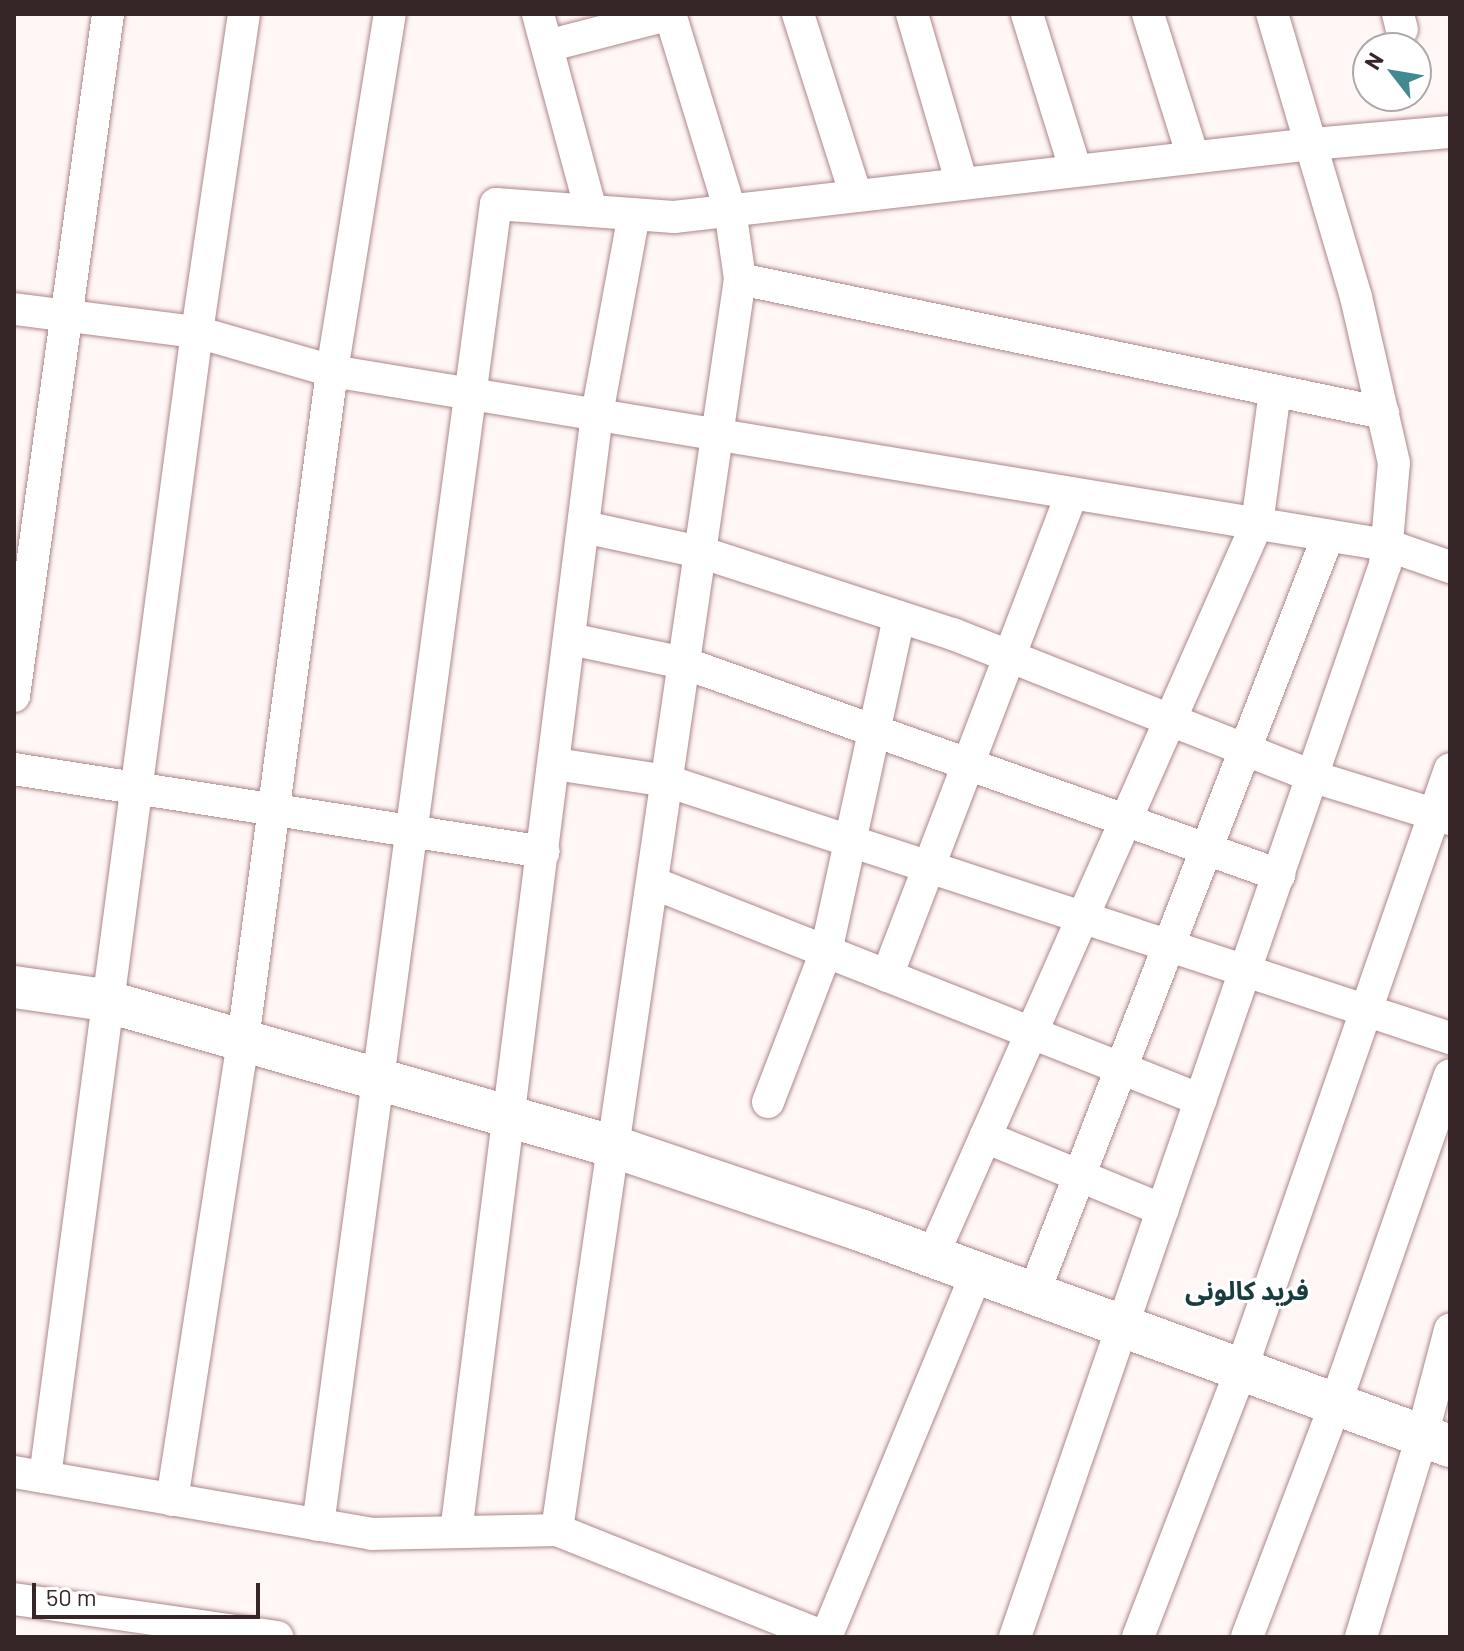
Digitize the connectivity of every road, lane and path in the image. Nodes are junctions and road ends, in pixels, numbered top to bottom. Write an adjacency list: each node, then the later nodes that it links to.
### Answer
1 (108, 14): 23 (street)
2 (244, 14): 24 (street)
3 (390, 14): 25 (street)
4 (538, 14): 11 (street)
5 (670, 14): 11 (street); 18 (street)
6 (798, 14): 17 (street)
7 (912, 14): 16 (street)
8 (1027, 14): 15 (street)
9 (1148, 14): 14 (street)
10 (1272, 14): 13 (street)
11 (547, 46): 19 (street)
12 (1450, 132): 13 (street)
13 (1312, 144): 14 (street); 28 (street)
14 (1193, 157): 15 (street)
15 (1076, 171): 16 (street)
16 (962, 184): 17 (street)
17 (856, 196): 18 (street)
18 (730, 210): 20 (street); 21 (street)
19 (591, 211): 20 (street); 27 (street)
20 (634, 214): 29 (street)
21 (740, 279): 26 (street); 30 (street)
22 (14, 309): 23 (street)
23 (67, 316): 24 (street); 42 (street)
24 (197, 332): 25 (street); 52 (street)
25 (332, 371): 27 (street); 53 (street)
26 (1275, 391): 28 (street); 32 (street)
27 (469, 393): 29 (street); 56 (street)
28 (1383, 413): 35 (street)
29 (597, 414): 30 (street); 33 (street)
30 (717, 434): 31 (street); 36 (street)
31 (1072, 493): 32 (street); 40 (street)
32 (1257, 524): 34 (street); 43 (street)
33 (584, 527): 36 (street); 39 (street)
34 (1328, 536): 35 (street); 45 (street)
35 (1387, 545): 37 (street); 50 (street)
36 (700, 552): 38 (street); 41 (street)
37 (1450, 567)
38 (899, 617): 40 (street); 44 (street)
39 (570, 639): 41 (street); 46 (street)
40 (1009, 657): 43 (street); 47 (street)
41 (684, 663): 44 (street); 51 (street)
42 (14, 696)
43 (1170, 720): 45 (street); 55 (street)
44 (874, 731): 47 (street); 57 (street)
45 (1245, 749): 50 (street); 58 (street)
46 (555, 764): 51 (street); 59 (street)
47 (968, 764): 55 (street); 60 (street)
48 (14, 769): 52 (street)
49 (1450, 769): 54 (street)
50 (1314, 777): 54 (street); 61 (street)
51 (667, 781): 57 (street); 62 (street)
52 (136, 788): 53 (street); 69 (street)
53 (274, 810): 56 (street); 73 (street)
54 (1442, 817): 70 (street)
55 (1126, 820): 58 (street); 63 (street)
56 (410, 831): 59 (street); 76 (street)
57 (850, 840): 60 (street); 65 (street)
58 (1206, 849): 61 (street); 64 (street)
59 (544, 852): 79 (street)
60 (929, 866): 63 (street); 67 (street)
61 (1279, 875): 66 (street)
62 (653, 883): 65 (street); 81 (street)
63 (1083, 916): 64 (street); 71 (street)
64 (1169, 945): 66 (street); 74 (street)
65 (826, 952): 67 (street); 78 (street)
66 (1247, 970): 70 (street); 77 (street)
67 (887, 976): 71 (street)
68 (14, 987): 69 (main road)
69 (108, 1001): 73 (main road); 92 (street)
70 (1366, 1010): 72 (street); 89 (street)
71 (1031, 1032): 74 (street); 80 (street)
72 (1450, 1038)
73 (243, 1040): 76 (main road); 93 (street)
74 (1121, 1068): 77 (street); 82 (street)
75 (1450, 1075): 90 (street)
76 (378, 1079): 79 (main road); 94 (street)
77 (1201, 1100): 83 (street)
78 (768, 1102)
79 (510, 1118): 81 (main road); 96 (street)
80 (985, 1137): 82 (street); 84 (street)
81 (615, 1147): 84 (main road); 95 (street)
82 (1079, 1176): 83 (street); 86 (street)
83 (1163, 1210): 87 (street)
84 (932, 1257): 85 (main road)
85 (976, 1274): 86 (main road); 99 (street)
86 (1033, 1295): 87 (main road)
87 (1122, 1328): 89 (main road); 100 (street)
88 (1450, 1330): 91 (street)
89 (1241, 1370): 90 (main road); 101 (street)
90 (1335, 1405): 91 (main road); 102 (street)
91 (1436, 1441): 103 (street)
92 (29, 1474): 93 (street)
93 (172, 1500): 94 (street)
94 (318, 1525): 96 (street)
95 (557, 1530): 96 (street); 99 (street)
96 (456, 1532)
97 (14, 1599): 98 (street)
98 (277, 1637)
99 (825, 1637)
100 (1015, 1637)
101 (1138, 1637)
102 (1247, 1637)
103 (1361, 1637)

